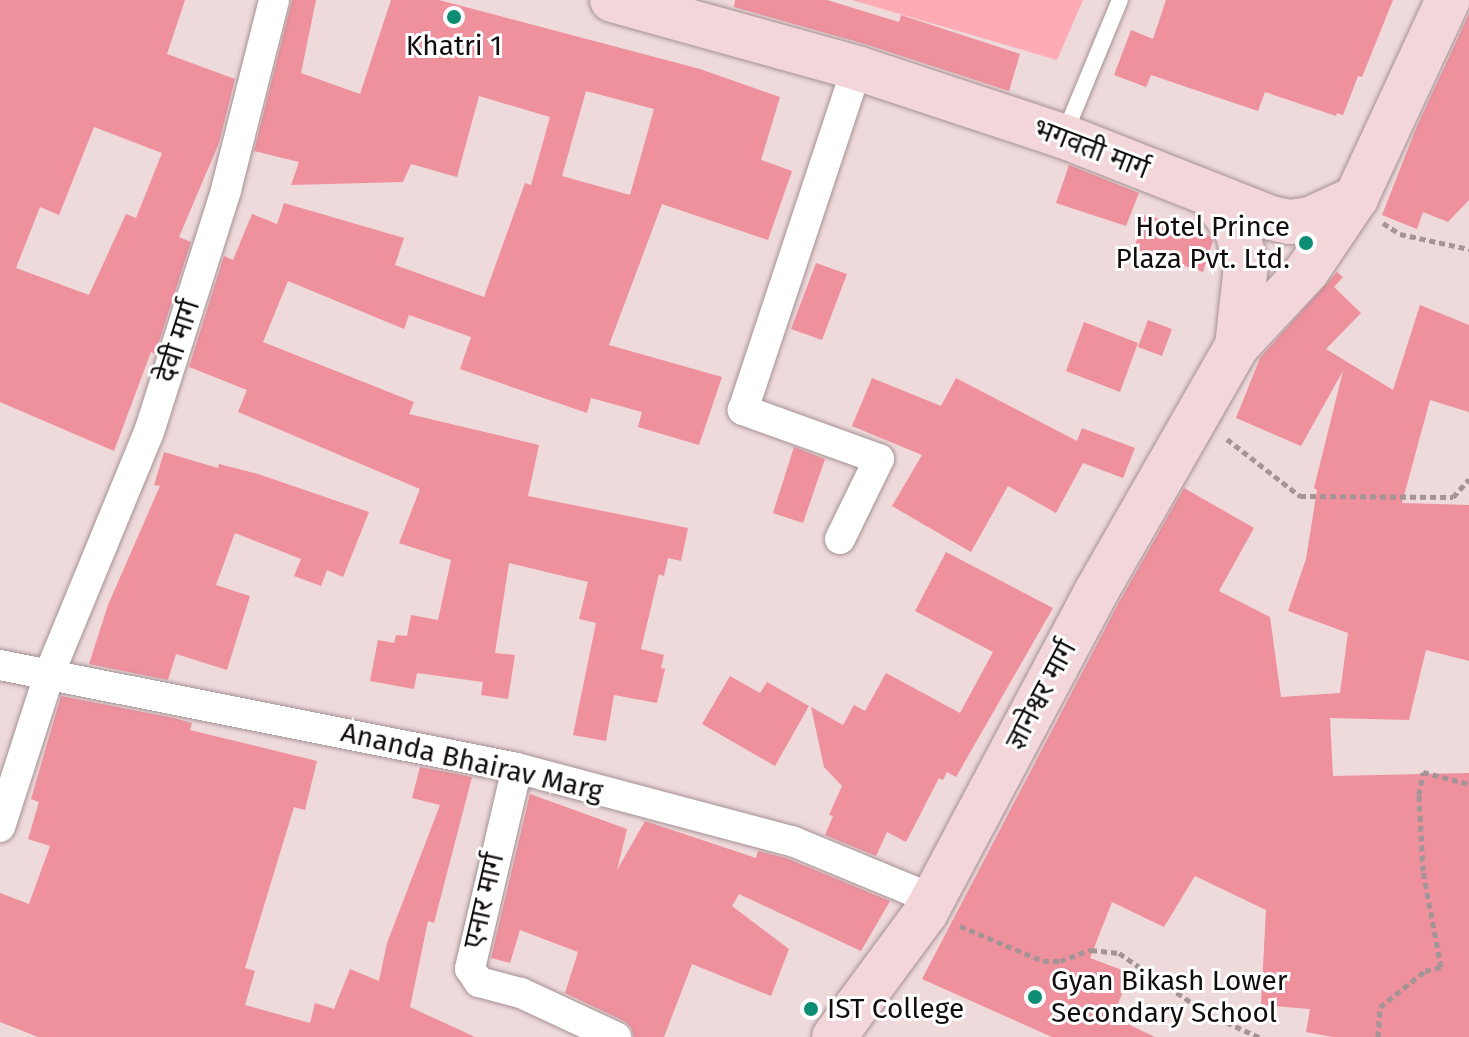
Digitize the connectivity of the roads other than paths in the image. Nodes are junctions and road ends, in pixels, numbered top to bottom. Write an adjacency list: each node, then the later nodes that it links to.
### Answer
1 (274, 0): 12 (street, देवी मार्ग)
2 (1120, 0): 6 (lane)
3 (1448, 0): 8 (main road)
4 (621, 1): 5 (main road, भगवती मार्ग)
5 (857, 68): 6 (main road, भगवती मार्ग); 10 (street)
6 (1063, 136): 7 (main road, भगवती मार्ग)
7 (1212, 196): 8 (main road, भगवती मार्ग); 9 (main road, ज्ञानेश्वर मार्ग)
8 (1356, 198): 9 (main road, ज्ञानेश्वर मार्ग)
9 (1237, 346): 15 (main road, ज्ञानेश्वर मार्ग)
10 (840, 539)
11 (0, 665): 12 (street, Ananda Bhairav Marg)
12 (50, 672): 13 (street, Ananda Bhairav Marg); 14 (street, देवी मार्ग)
13 (517, 768): 15 (street, Ananda Bhairav Marg); 16 (street, एनार मार्ग)
14 (0, 827)
15 (929, 905): 17 (main road, ज्ञानेश्वर मार्ग)
16 (616, 1037)
17 (834, 1037)

